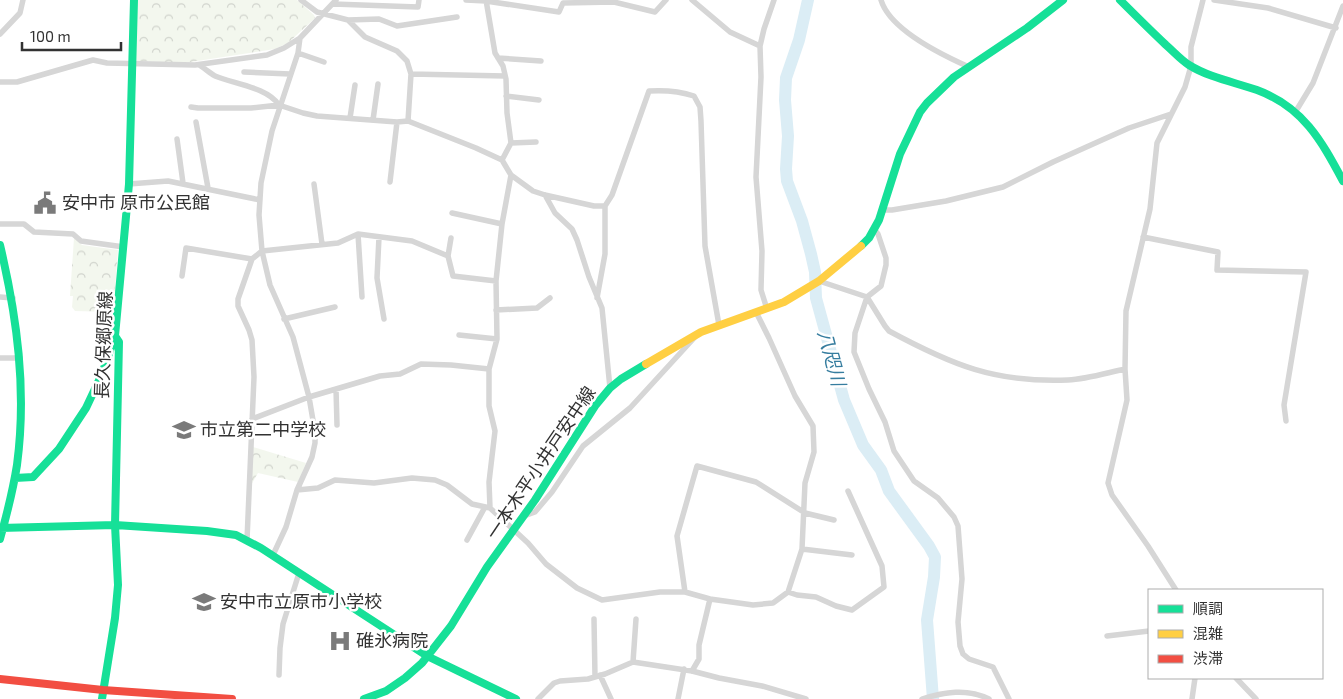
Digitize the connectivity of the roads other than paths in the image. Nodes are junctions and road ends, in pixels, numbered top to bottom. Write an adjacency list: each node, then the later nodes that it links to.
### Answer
1 (23, 0): 21 (street)
2 (134, 0): 28 (main road, 長久保郷原線)
3 (301, 0): 17 (street)
4 (419, 0): 15 (street)
5 (466, 0): 14 (street)
6 (666, 0): 14 (street)
7 (692, 0): 23 (street)
8 (774, 0): 23 (street)
9 (881, 0): 31 (street)
10 (1063, 0): 31 (main road, 一本木平小井戸安中線)
11 (1120, 0): 30 (main road)
12 (1203, 0): 30 (street)
13 (1214, 0): 20 (street)
14 (486, 1): 25 (street)
15 (334, 2): 17 (street)
16 (1343, 6): 20 (street)
17 (323, 14): 19 (street); 22 (street)
18 (457, 17): 19 (street)
19 (348, 20): 34 (street)
20 (1336, 28): 43 (street)
21 (0, 34)
22 (300, 38): 24 (street); 29 (street)
23 (760, 46): 89 (street)
24 (298, 53): 27 (street); 33 (street)
25 (498, 58): 26 (street); 35 (street)
26 (541, 60)
27 (324, 62)
28 (131, 63): 29 (street); 36 (street); 58 (main road, 長久保郷原線)
29 (199, 65): 41 (street)
30 (1191, 66): 43 (main road); 44 (street)
31 (969, 67): 64 (main road, 一本木平小井戸安中線)
32 (244, 72): 33 (street)
33 (290, 74): 41 (street)
34 (411, 74): 35 (street); 47 (street)
35 (505, 76): 39 (street)
36 (0, 82)
37 (378, 84): 46 (street)
38 (355, 85): 45 (street)
39 (506, 96): 40 (street); 52 (street)
40 (539, 100)
41 (280, 105): 42 (street); 45 (street); 62 (street)
42 (192, 107)
43 (1296, 111): 56 (main road)
44 (1171, 114): 64 (street); 72 (street)
45 (350, 118): 46 (street)
46 (373, 120): 49 (street)
47 (408, 121): 49 (street); 53 (street)
48 (196, 122): 60 (street)
49 (397, 122): 55 (street)
50 (177, 139): 57 (street)
51 (536, 142): 52 (street)
52 (511, 143): 53 (street)
53 (502, 160): 54 (street)
54 (510, 175): 61 (street); 67 (street)
55 (390, 182)
56 (1343, 182)
57 (183, 183): 58 (street); 60 (street)
58 (129, 184): 75 (main road, 長久保郷原線)
59 (314, 184): 73 (street)
60 (208, 188): 62 (street)
61 (545, 195): 63 (street); 87 (street)
62 (260, 200): 76 (street)
63 (605, 206): 87 (street); 94 (street)
64 (883, 210): 68 (main road, 一本木平小井戸安中線)
65 (452, 213): 67 (street)
66 (0, 224): 75 (street)
67 (502, 224): 80 (street)
68 (874, 229): 81 (main road, 一本木平小井戸安中線); 84 (street)
69 (358, 234): 70 (street); 73 (street); 83 (street)
70 (379, 237): 77 (street); 93 (street)
71 (451, 238): 77 (street)
72 (1143, 238): 102 (street); 107 (street)
73 (322, 244): 76 (street)
74 (0, 245): 85 (main road)
75 (124, 248): 97 (main road, 長久保郷原線)
76 (262, 251): 78 (street); 92 (street)
77 (448, 256): 80 (street)
78 (252, 259): 79 (street); 106 (street)
79 (182, 276)
80 (496, 281): 90 (street)
81 (819, 281): 84 (street); 89 (main road, 一本木平小井戸安中線)
82 (0, 297): 85 (street)
83 (362, 297)
84 (867, 297): 102 (street); 155 (street)
85 (12, 298): 100 (main road)
86 (550, 298): 90 (street)
87 (598, 298): 103 (street)
88 (335, 307): 92 (street)
89 (767, 309): 91 (main road, 一本木平小井戸安中線)
90 (496, 310): 98 (street)
91 (756, 312): 94 (main road, 一本木平小井戸安中線); 113 (street)
92 (284, 319): 105 (street)
93 (384, 319)
94 (719, 324): 95 (main road, 一本木平小井戸安中線)
95 (698, 334): 103 (main road, 一本木平小井戸安中線); 114 (street)
96 (459, 335): 98 (street)
97 (115, 336): 109 (main road); 116 (main road, 長久保郷原線)
98 (496, 339): 101 (street)
99 (0, 358): 100 (street)
100 (20, 358): 109 (main road)
101 (489, 369): 104 (street); 112 (street)
102 (1125, 369): 126 (street)
103 (610, 388): 114 (main road, 一本木平小井戸安中線)
104 (336, 389): 105 (street); 108 (street)
105 (309, 397): 106 (street); 110 (street)
106 (252, 419): 120 (street)
107 (1286, 420)
108 (337, 425)
109 (15, 478): 117 (main road)
110 (297, 490): 112 (street); 124 (street)
111 (848, 491): 128 (street)
112 (487, 508): 118 (street); 121 (street)
113 (805, 513): 115 (street); 122 (street); 127 (street)
114 (524, 516): 118 (main road, 一本木平小井戸安中線)
115 (834, 520)
116 (115, 525): 117 (main road); 120 (main road); 143 (main road, 長久保郷原線)
117 (2, 528): 119 (main road)
118 (514, 530): 127 (street); 134 (main road, 一本木平小井戸安中線)
119 (0, 539)
120 (247, 540): 124 (main road)
121 (467, 540)
122 (802, 549): 123 (street); 128 (street)
123 (852, 555)
124 (273, 556): 125 (main road)
125 (299, 573): 134 (main road); 138 (street)
126 (1175, 589)
127 (685, 592): 129 (street)
128 (788, 592): 129 (street)
129 (710, 600): 137 (street)
130 (594, 619): 139 (street)
131 (636, 619): 135 (street)
132 (1148, 631): 133 (street)
133 (1107, 636)
134 (427, 656): 147 (main road, 一本木平小井戸安中線); 148 (main road)
135 (633, 662): 136 (street); 139 (street)
136 (684, 669): 137 (street); 151 (street)
137 (692, 671): 152 (street)
138 (279, 675)
139 (597, 676): 149 (street); 150 (street)
140 (0, 679): 143 (main road)
141 (1195, 679): 156 (street)
142 (1237, 679): 157 (street)
143 (103, 690): 144 (main road); 145 (main road)
144 (141, 696): 146 (main road)
145 (102, 699)
146 (232, 699)
147 (364, 699)
148 (514, 699)
149 (538, 699)
150 (611, 699)
151 (678, 699)
152 (806, 699)
153 (922, 699): 154 (street)
154 (989, 699)
155 (1009, 699)
156 (1192, 699)
157 (1256, 699)

